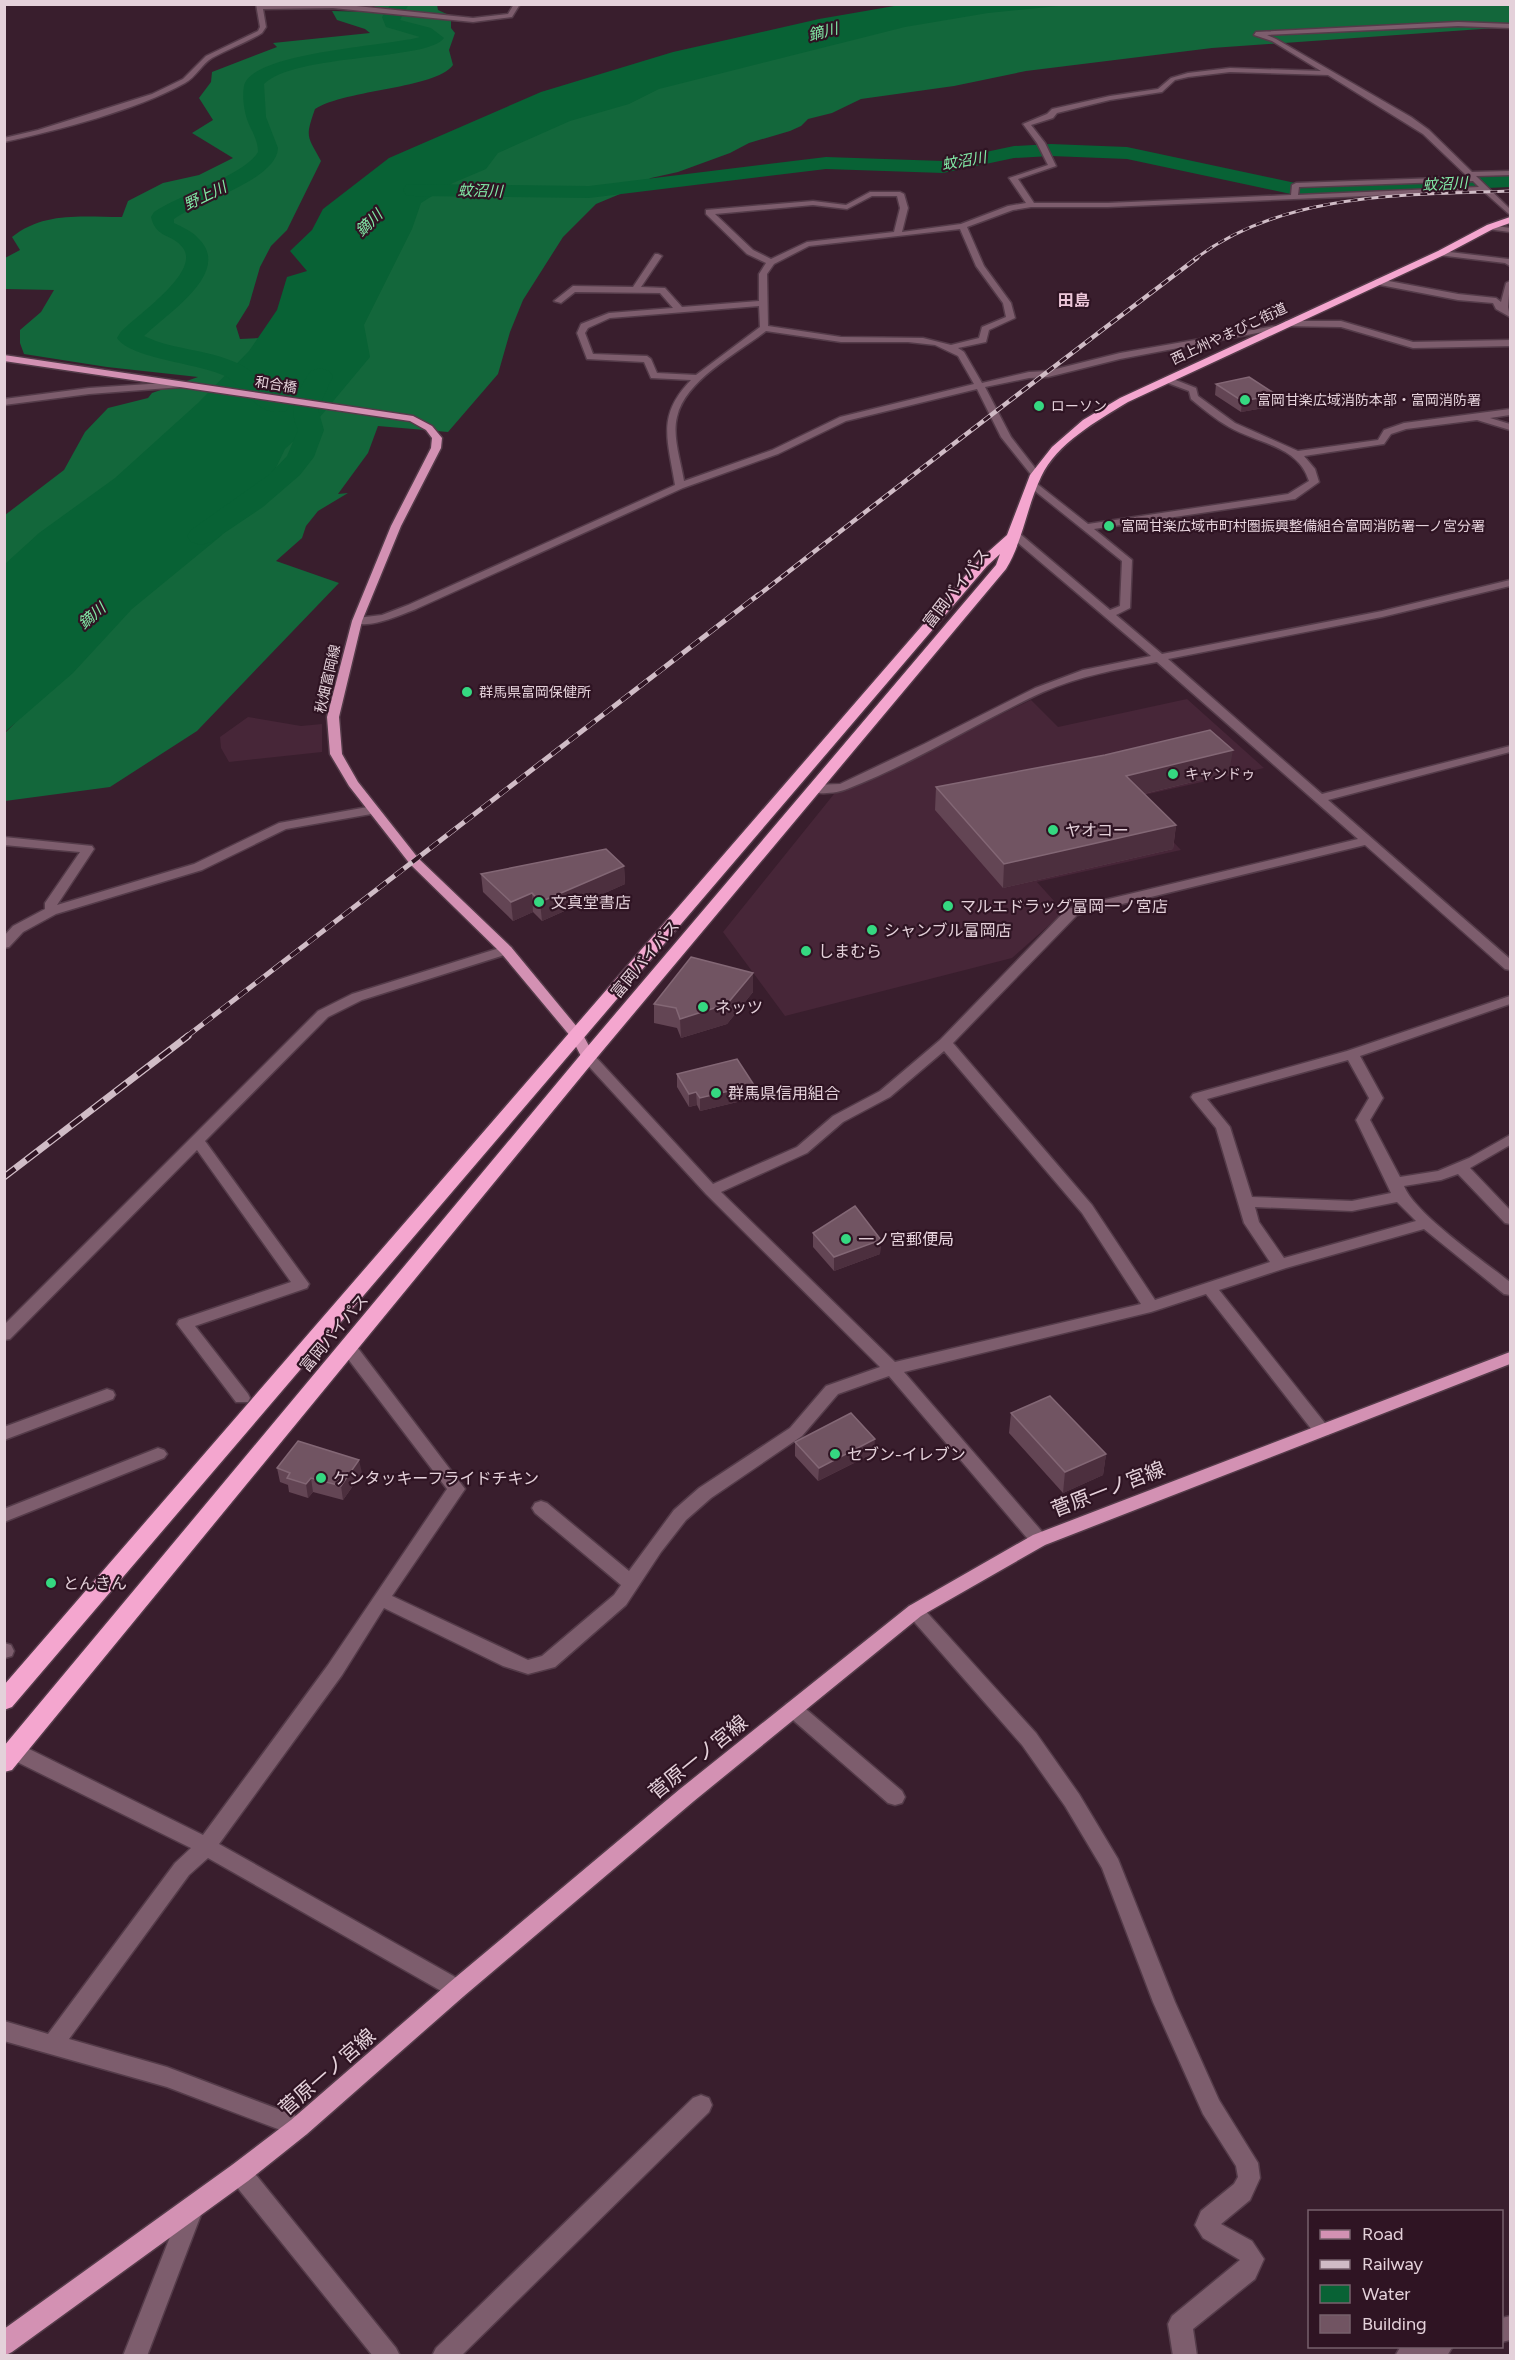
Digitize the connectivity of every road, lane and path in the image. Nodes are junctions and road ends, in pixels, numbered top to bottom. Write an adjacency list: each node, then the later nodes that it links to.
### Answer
1 (517, 4): 2 (street)
2 (259, 6): 5 (street)
3 (1510, 26): 4 (street)
4 (1330, 73): 7 (street); 10 (street)
5 (4, 140)
6 (1510, 173): 7 (street)
7 (1473, 176): 8 (street); 9 (street)
8 (1485, 189): 9 (street); 11 (street)
9 (1295, 193): 10 (street)
10 (1031, 205): 13 (street)
11 (1510, 213)
12 (1510, 220): 14 (highway, 西上州やまびこ街道)
13 (963, 226): 16 (street); 32 (street)
14 (1490, 227): 15 (street); 17 (highway, 西上州やまびこ街道)
15 (1510, 230)
16 (897, 235): 19 (street); 19 (street)
17 (1441, 253): 20 (street); 21 (highway, 西上州やまびこ街道)
18 (658, 255): 23 (street)
19 (771, 262): 25 (street)
20 (1510, 264)
21 (1378, 282): 27 (street); 28 (highway, 西上州やまびこ街道)
22 (1510, 283): 27 (street)
23 (636, 290): 24 (street); 26 (street)
24 (558, 301)
25 (764, 303): 26 (street); 29 (street)
26 (679, 309): 34 (street)
27 (1508, 312)
28 (1286, 324): 30 (highway, 西上州やまびこ街道); 31 (street)
29 (764, 328): 32 (street); 34 (street)
30 (1275, 329): 35 (highway, 西上州やまびこ街道); 37 (street)
31 (1510, 343)
32 (952, 347): 37 (street)
33 (4, 358): 36 (main road)
34 (699, 378): 45 (street)
35 (1168, 380): 43 (street); 44 (highway, 西上州やまびこ街道)
36 (179, 385): 38 (street); 39 (main road, 和合橋)
37 (979, 386): 44 (street); 45 (street)
38 (4, 402)
39 (348, 410): 50 (main road, 秋畑富岡線)
40 (1510, 412): 41 (street)
41 (1477, 417): 42 (street); 43 (street)
42 (1510, 427)
43 (1298, 454): 46 (street)
44 (1035, 480): 46 (street); 47 (highway, 西上州やまびこ街道)
45 (680, 486): 50 (street)
46 (1087, 527): 49 (street)
47 (1015, 535): 49 (street); 53 (highway, 富岡バイパス); 63 (highway, 富岡バイパス)
48 (1510, 583): 51 (street)
49 (1108, 614): 51 (street)
50 (357, 621): 55 (main road, 秋畑富岡線)
51 (1160, 658): 53 (street); 54 (street)
52 (1510, 749): 54 (street)
53 (814, 789): 66 (highway, 富岡バイパス)
54 (1321, 798): 56 (street)
55 (374, 810): 58 (street); 60 (main road, 秋畑富岡線)
56 (1368, 840): 61 (street); 64 (street)
57 (4, 841): 58 (street)
58 (51, 911): 59 (street)
59 (4, 944)
60 (506, 950): 63 (main road, 秋畑富岡線); 68 (street)
61 (1510, 966)
62 (1510, 1000): 65 (street)
63 (577, 1036): 66 (main road, 秋畑富岡線); 94 (highway, 富岡バイパス)
64 (945, 1042): 71 (street); 78 (street)
65 (1352, 1054): 70 (street); 72 (street)
66 (588, 1057): 71 (street); 80 (highway, 富岡バイパス)
67 (1510, 1139): 69 (street)
68 (198, 1142): 79 (street); 84 (street)
69 (1460, 1167): 70 (street); 73 (street)
70 (1397, 1189): 72 (street); 74 (street)
71 (711, 1191): 82 (street)
72 (1246, 1202): 75 (street)
73 (1510, 1219)
74 (1427, 1223): 75 (street); 77 (street)
75 (1280, 1264): 76 (street)
76 (1209, 1288): 78 (street); 85 (street)
77 (1510, 1290)
78 (1151, 1307): 82 (street)
79 (4, 1335)
80 (348, 1347): 92 (street); 96 (highway, 富岡バイパス)
81 (1510, 1358): 85 (main road, 菅原一ノ宮線)
82 (892, 1370): 90 (street); 91 (street)
83 (106, 1395): 86 (street)
84 (243, 1398)
85 (1322, 1431): 90 (main road, 菅原一ノ宮線)
86 (4, 1434)
87 (158, 1454): 89 (street)
88 (541, 1508): 91 (street)
89 (4, 1516)
90 (1039, 1540): 93 (main road, 菅原一ノ宮線)
91 (631, 1583): 92 (street)
92 (381, 1598): 98 (street)
93 (915, 1611): 95 (main road, 菅原一ノ宮線); 111 (street)
94 (4, 1701)
95 (793, 1708): 97 (street); 99 (main road, 菅原一ノ宮線)
96 (8, 1754): 98 (street)
97 (895, 1797)
98 (206, 1847): 99 (street); 101 (street)
99 (457, 1989): 103 (main road, 菅原一ノ宮線)
100 (4, 2031): 101 (street)
101 (53, 2044): 103 (street)
102 (701, 2105): 110 (street)
103 (299, 2127): 104 (main road, 菅原一ノ宮線)
104 (240, 2174): 105 (main road, 菅原一ノ宮線); 109 (street)
105 (194, 2205): 106 (main road, 菅原一ノ宮線); 108 (street)
106 (4, 2344)
107 (1433, 2348): 112 (street)
108 (135, 2355)
109 (388, 2355)
110 (444, 2355)
111 (1185, 2355)
112 (1407, 2355)

